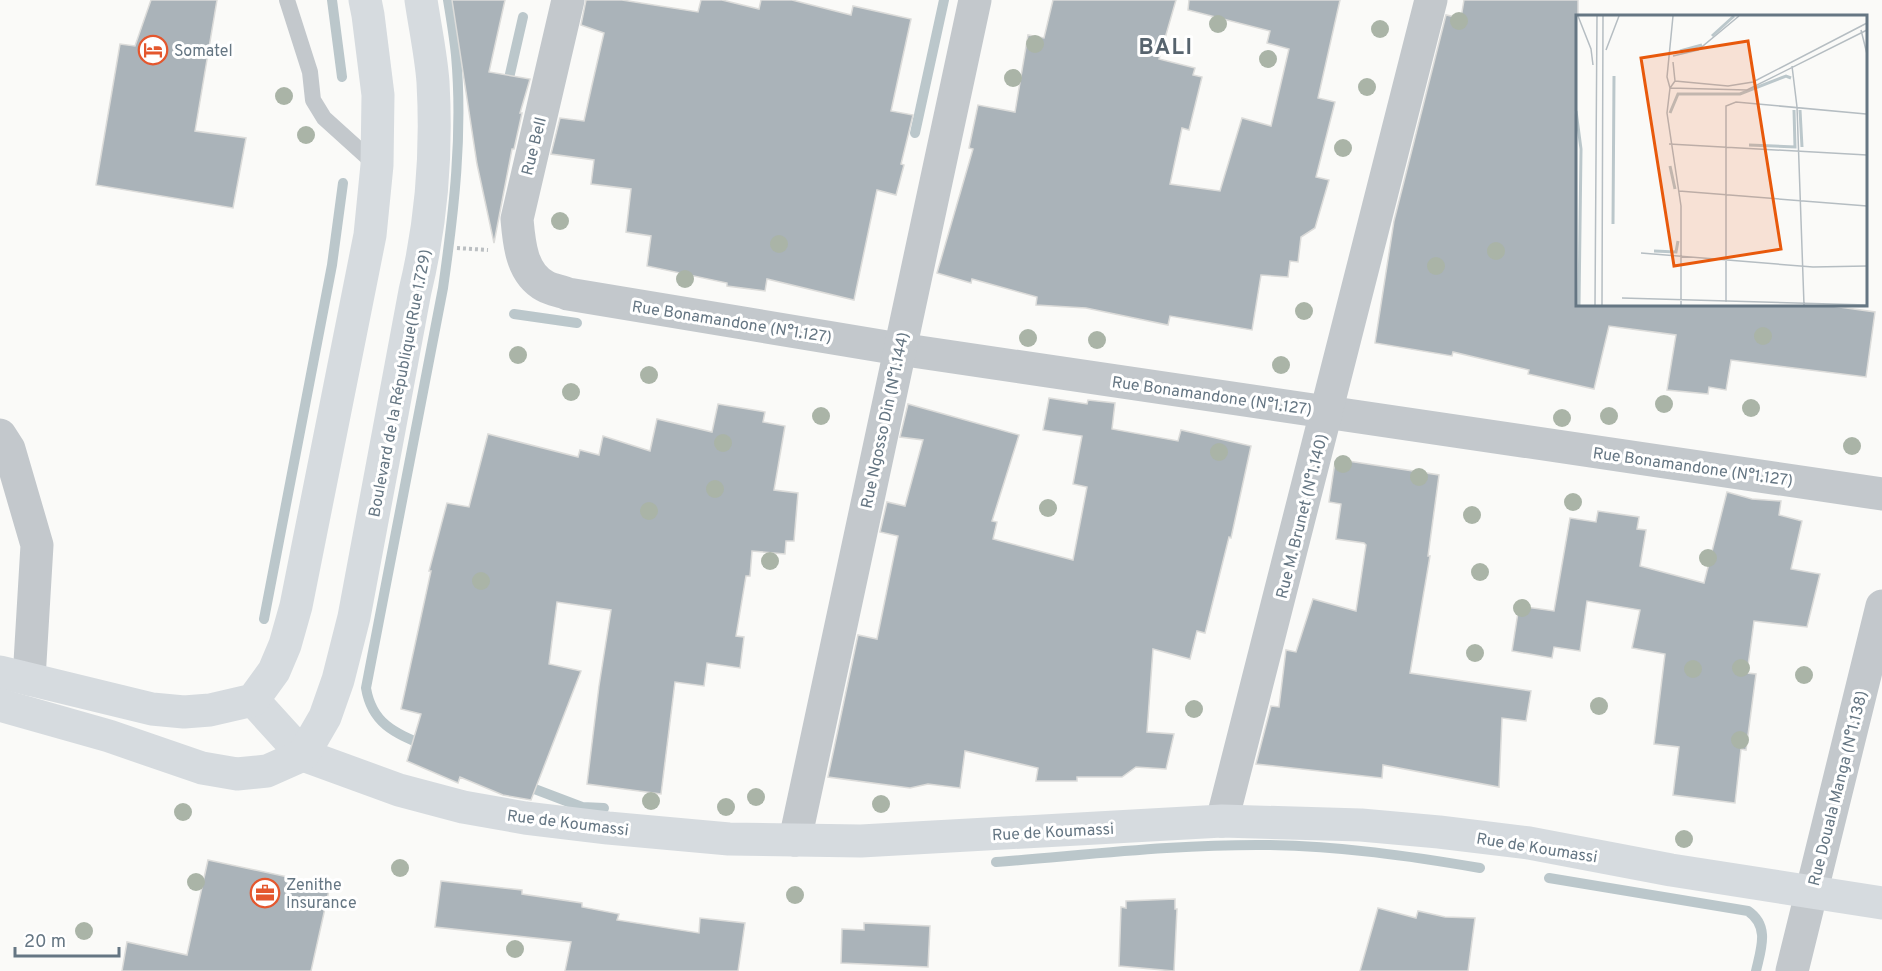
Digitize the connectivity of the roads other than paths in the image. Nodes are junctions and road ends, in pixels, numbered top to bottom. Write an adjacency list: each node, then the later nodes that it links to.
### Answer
1 (287, 0): 7 (lane)
2 (365, 0): 7 (main road)
3 (421, 0): 17 (main road, Boulevard de la République(Rue 1.729))
4 (568, 0): 8 (street, Rue Bell)
5 (975, 0): 9 (street, Rue Ngosso Din (N°1.144))
6 (1431, 0): 10 (street, Rue M. Brunet (N°1.140))
7 (377, 165): 15 (main road)
8 (544, 286): 9 (street, Rue Bonamandone (N°1.127))
9 (899, 349): 10 (street, Rue Bonamandone (N°1.127)); 19 (street, Rue Ngosso Din (N°1.144))
10 (1328, 411): 12 (street, Rue Bonamandone (N°1.127)); 18 (street, Rue M. Brunet (N°1.140))
11 (0, 435): 14 (street)
12 (1882, 494)
13 (1882, 606): 20 (street, Rue Douala Manga (N°1.138))
14 (14, 675): 15 (main road)
15 (253, 700): 17 (main road, Rue de Koumassi)
16 (0, 705): 17 (main road)
17 (303, 755): 19 (main road, Rue de Koumassi)
18 (1222, 821): 19 (main road, Rue de Koumassi); 20 (main road, Rue de Koumassi)
19 (795, 840)
20 (1812, 891): 21 (main road, Rue de Koumassi); 22 (street, Rue Douala Manga (N°1.138))
21 (1882, 903)
22 (1792, 971)

